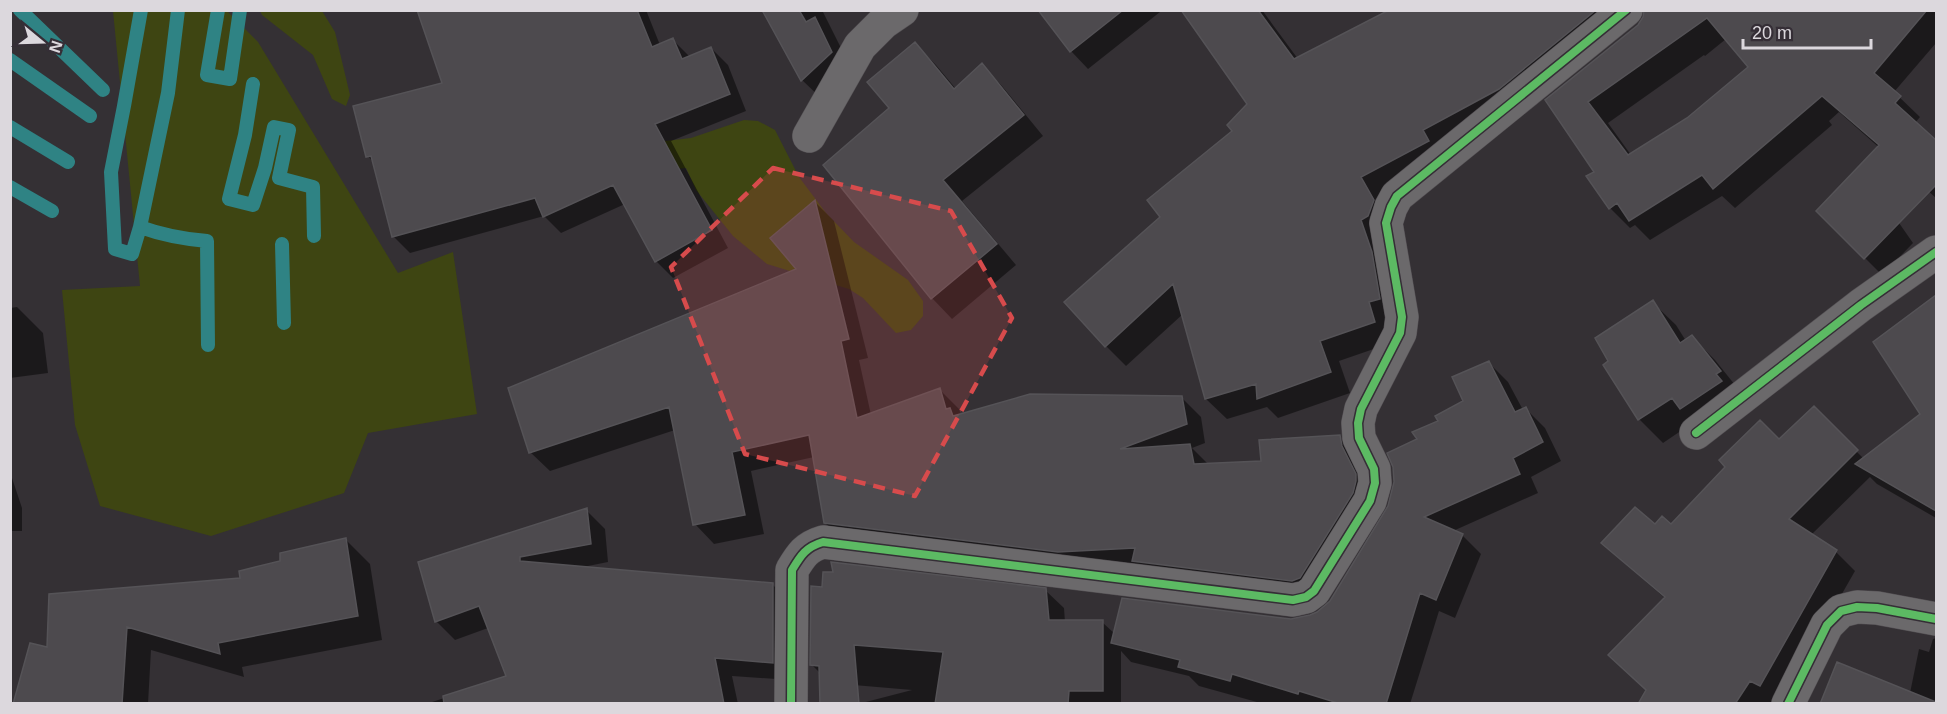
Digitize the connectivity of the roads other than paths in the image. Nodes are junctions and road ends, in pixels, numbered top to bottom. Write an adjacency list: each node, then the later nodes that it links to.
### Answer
1 (902, 10): 3 (street)
2 (1626, 10): 7 (street)
3 (809, 136)
4 (1936, 252): 5 (street)
5 (1696, 433)
6 (1936, 619): 8 (street)
7 (791, 704)
8 (1788, 704)

